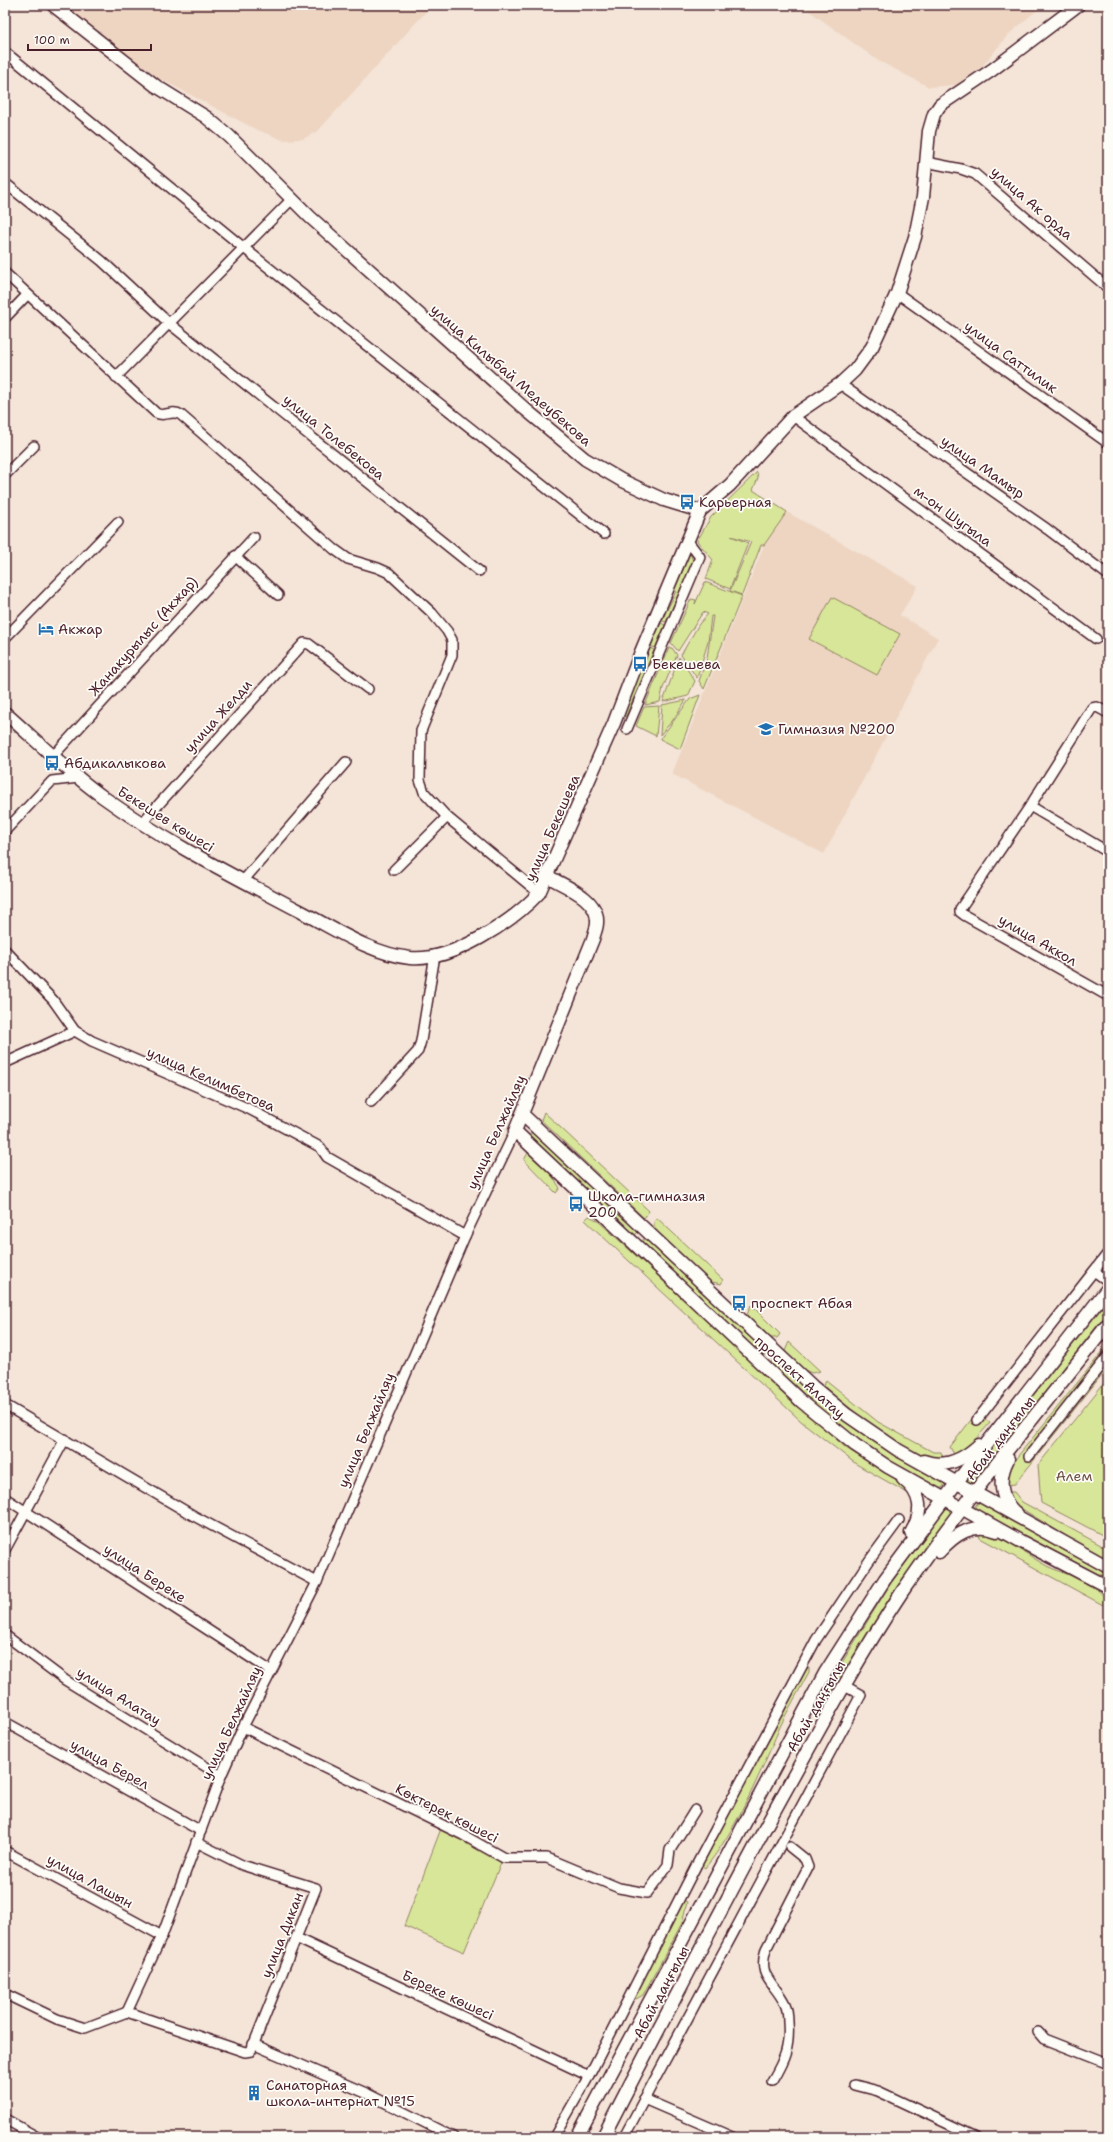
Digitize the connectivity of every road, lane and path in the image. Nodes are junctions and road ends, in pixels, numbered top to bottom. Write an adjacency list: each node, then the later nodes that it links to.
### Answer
1 (53, 5): 6 (main road, улица Килыбай Медеубекова)
2 (1078, 5): 4 (main road)
3 (5, 52): 7 (street)
4 (926, 162): 9 (street, улица Ак орда); 10 (main road)
5 (5, 184): 13 (street, улица Толебекова)
6 (291, 200): 7 (street); 20 (main road, улица Килыбай Медеубекова)
7 (244, 248): 13 (street); 22 (street)
8 (5, 273): 11 (street)
9 (1108, 288)
10 (897, 293): 15 (main road); 17 (street, улица Саттилик)
11 (27, 295): 12 (street); 14 (street)
12 (5, 318)
13 (170, 324): 14 (street); 26 (street, улица Толебекова)
14 (116, 377): 39 (street)
15 (840, 384): 16 (main road); 27 (street, улица Мамыр)
16 (793, 416): 20 (main road); 30 (street, м-он Шугыла)
17 (1108, 444)
18 (34, 446): 19 (street)
19 (5, 475)
20 (700, 511): 24 (main road, улица Бекешева)
21 (118, 522): 29 (street)
22 (604, 534)
23 (254, 537): 25 (street, Жанакурылыс (Акжар))
24 (687, 540): 34 (street); 44 (main road, улица Бекешева)
25 (234, 556): 28 (street); 35 (street, Жанакурылыс (Акжар))
26 (479, 571)
27 (1108, 575)
28 (278, 595)
29 (5, 638)
30 (1096, 639)
31 (368, 689): 40 (street, улица Желди)
32 (5, 713): 35 (main road, Бекешев көшесі)
33 (1108, 713): 38 (street)
34 (627, 729)
35 (54, 755): 37 (main road, Бекешев көшесі)
36 (346, 762): 45 (street)
37 (79, 778): 40 (main road, Бекешев көшесі); 41 (street)
38 (1030, 806): 42 (street); 49 (street, улица Аккол)
39 (447, 817): 43 (street); 46 (street)
40 (141, 824): 45 (main road, Бекешев көшесі)
41 (5, 831)
42 (1108, 852)
43 (394, 870)
44 (547, 876): 46 (main road, улица Бекешева); 53 (main road, улица Белжайляу)
45 (243, 881): 48 (main road, улица Бекешева)
46 (539, 893): 48 (main road, улица Бекешева)
47 (5, 950): 50 (street, улица Келимбетова)
48 (435, 955): 52 (street)
49 (1108, 996)
50 (75, 1031): 51 (street); 56 (street, улица Келимбетова)
51 (5, 1064)
52 (371, 1102)
53 (522, 1114): 54 (main road, улица Белжайляу); 55 (main road, проспект Алатау)
54 (515, 1131): 56 (street, улица Белжайляу); 57 (main road, проспект Алатау)
55 (644, 1230): 57 (main road); 63 (main road, проспект Алатау)
56 (465, 1236): 86 (street, улица Белжайляу)
57 (634, 1244): 65 (main road, проспект Алатау)
58 (1108, 1253): 59 (street)
59 (1094, 1271): 60 (street); 67 (street)
60 (1108, 1281)
61 (1108, 1288): 68 (main road)
62 (1108, 1324): 70 (main road, Абай даңғылы)
63 (773, 1350): 65 (main road); 71 (main road, проспект Алатау)
64 (1108, 1356): 72 (street)
65 (763, 1365): 73 (main road, проспект Алатау)
66 (5, 1405): 69 (street)
67 (976, 1420)
68 (1000, 1427): 71 (main road); 74 (main road)
69 (65, 1439): 79 (street); 86 (street)
70 (1017, 1440): 75 (main road, Абай даңғылы); 81 (main road)
71 (898, 1450): 74 (main road, проспект Алатау)
72 (1029, 1456)
73 (888, 1467): 77 (main road, проспект Алатау); 85 (main road)
74 (956, 1483): 75 (main road, проспект Алатау); 77 (main road)
75 (975, 1494): 78 (main road, Абай даңғылы); 81 (main road, проспект Алатау)
76 (5, 1498): 79 (street, улица Береке)
77 (945, 1498): 78 (main road, проспект Алатау); 85 (main road)
78 (964, 1508): 82 (main road, проспект Алатау); 88 (main road, Абай даңғылы)
79 (24, 1512): 83 (street); 90 (street, улица Береке)
80 (899, 1520): 109 (street)
81 (1034, 1527): 84 (main road, проспект Алатау)
82 (1022, 1542): 87 (main road, проспект Алатау); 88 (main road)
83 (5, 1550)
84 (1108, 1567)
85 (885, 1579): 93 (main road)
86 (317, 1582): 90 (street, улица Белжайляу)
87 (1108, 1587)
88 (903, 1592): 91 (main road, Абай даңғылы)
89 (5, 1635): 96 (street, улица Алатау)
90 (271, 1671): 94 (street, улица Белжайляу)
91 (845, 1686): 95 (main road, Абай даңғылы); 112 (street)
92 (5, 1722): 98 (street, улица Берел)
93 (798, 1722): 95 (main road); 117 (main road)
94 (243, 1727): 96 (street, улица Белжайляу); 97 (street, Көктерек көшесі)
95 (817, 1732): 118 (main road, Абай даңғылы)
96 (221, 1776): 98 (street, улица Белжайляу)
97 (695, 1810)
98 (201, 1831): 99 (street, улица Белжайляу)
99 (196, 1842): 102 (street, улица Белжайляу); 103 (street, улица Дикан)
100 (790, 1847): 110 (street)
101 (5, 1851): 102 (street, улица Лашын)
102 (162, 1936): 105 (street, улица Белжайляу)
103 (296, 1938): 107 (street, улица Дикан); 109 (street, Береке көшесі)
104 (5, 1994): 105 (street)
105 (127, 2012): 107 (street)
106 (1038, 2032): 108 (street)
107 (253, 2044): 115 (street)
108 (1108, 2064)
109 (589, 2076): 116 (street)
110 (772, 2081)
111 (855, 2084): 121 (street)
112 (644, 2099): 119 (street); 120 (street)
113 (5, 2119): 114 (street)
114 (37, 2137)
115 (453, 2137)
116 (554, 2137)
117 (577, 2137)
118 (603, 2137)
119 (624, 2137)
120 (732, 2137)
121 (976, 2137)

